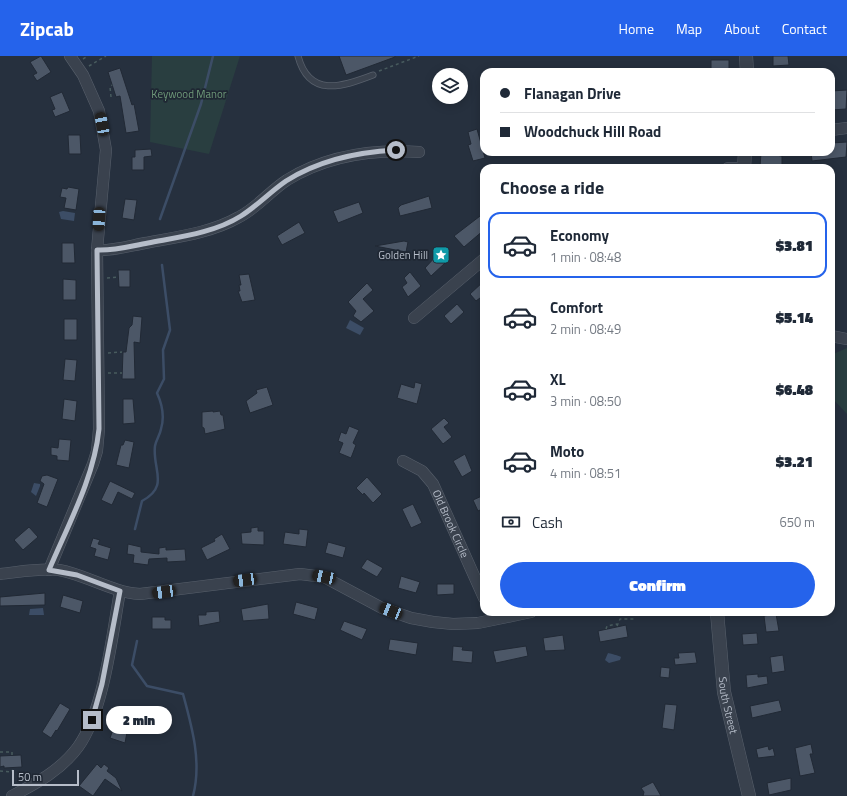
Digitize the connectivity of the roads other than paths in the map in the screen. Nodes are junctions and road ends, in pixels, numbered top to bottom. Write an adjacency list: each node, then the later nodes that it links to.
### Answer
1 (70, 56): 9 (street)
2 (298, 56): 5 (lane)
3 (746, 56): 4 (street)
4 (747, 68)
5 (373, 75)
6 (847, 128): 7 (street)
7 (835, 130)
8 (419, 152): 9 (street)
9 (97, 250): 15 (street)
10 (480, 262): 11 (street)
11 (414, 318)
12 (835, 337): 13 (street)
13 (847, 339)
14 (403, 461): 17 (street, Old Brook Circle)
15 (49, 570): 16 (street); 18 (street)
16 (0, 574)
17 (480, 589)
18 (120, 591): 19 (street); 21 (street)
19 (492, 616)
20 (717, 616): 22 (street, South Street)
21 (12, 796)
22 (749, 796)

